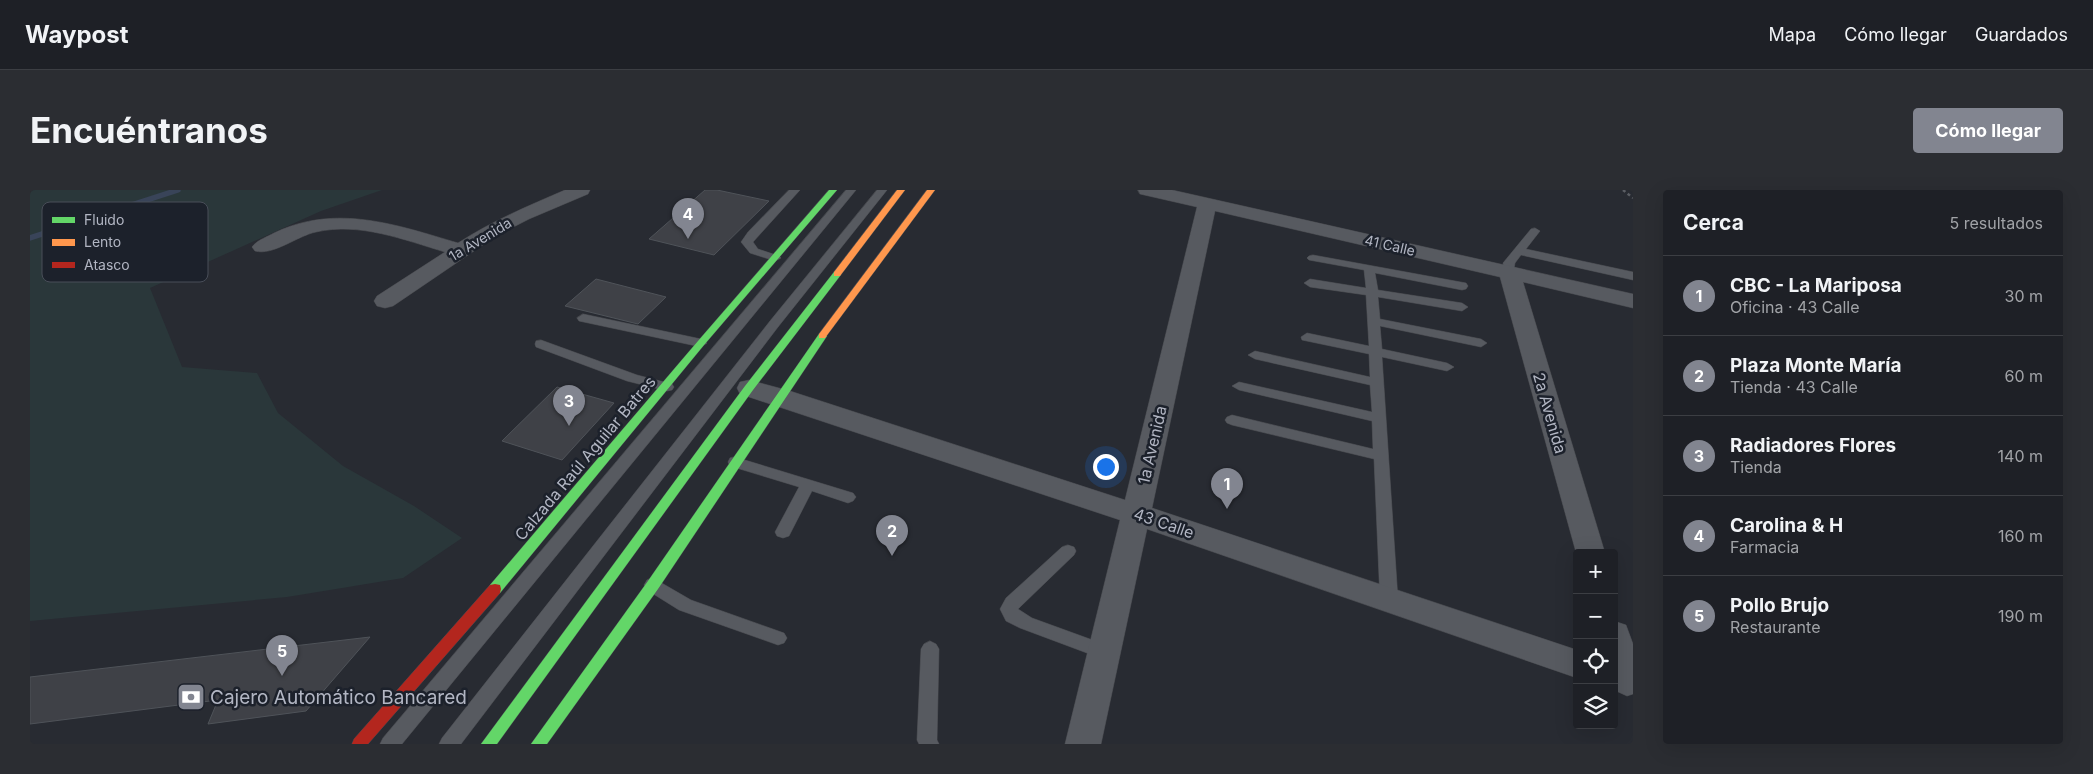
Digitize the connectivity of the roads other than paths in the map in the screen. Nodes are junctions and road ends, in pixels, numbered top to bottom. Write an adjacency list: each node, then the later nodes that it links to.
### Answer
1 (581, 190): 12 (street, 1a Avenida)
2 (795, 190): 13 (lane)
3 (831, 190): 13 (main road, Calzada Raúl Aguilar Batres)
4 (851, 190): 57 (lane)
5 (882, 190): 58 (lane)
6 (901, 190): 36 (main road)
7 (931, 190): 37 (main road)
8 (1147, 190): 9 (street, 41 Calle)
9 (1207, 204): 15 (street, 41 Calle); 44 (street, 1a Avenida)
10 (1536, 231): 15 (lane)
11 (262, 248): 12 (street)
12 (459, 250): 21 (street, 1a Avenida)
13 (775, 258): 28 (main road, Calzada Raúl Aguilar Batres)
14 (1313, 258): 16 (lane)
15 (1514, 262): 17 (lane); 22 (street, 41 Calle); 46 (street, 2a Avenida)
16 (1370, 268): 19 (lane); 20 (lane)
17 (1633, 276)
18 (1310, 283): 20 (lane)
19 (1462, 286)
20 (1372, 292): 23 (lane); 25 (lane)
21 (385, 301)
22 (1633, 301)
23 (1462, 307)
24 (583, 318): 28 (lane)
25 (1373, 321): 27 (lane); 30 (lane)
26 (1307, 337): 30 (lane)
27 (1482, 342)
28 (702, 343): 35 (main road, Calzada Raúl Aguilar Batres)
29 (541, 344): 35 (lane)
30 (1374, 352): 32 (lane); 33 (lane)
31 (1255, 355): 33 (lane)
32 (1447, 367)
33 (1378, 383): 38 (lane)
34 (1239, 386): 38 (lane)
35 (666, 387): 56 (main road, Calzada Raúl Aguilar Batres)
36 (749, 388): 37 (street, 43 Calle); 59 (main road)
37 (780, 397): 41 (main road); 44 (street, 43 Calle)
38 (1379, 418): 40 (lane)
39 (1232, 420): 40 (lane)
40 (1381, 456): 49 (lane)
41 (735, 462): 42 (lane); 48 (main road)
42 (808, 485): 43 (lane); 45 (lane)
43 (848, 497)
44 (1136, 514): 49 (street, 43 Calle); 53 (street, 1a Avenida)
45 (783, 532)
46 (1589, 549)
47 (1068, 551): 53 (lane)
48 (654, 585): 50 (lane); 60 (main road)
49 (1389, 600): 54 (street, 43 Calle)
50 (778, 638)
51 (1615, 639): 55 (street)
52 (930, 649): 61 (lane)
53 (1103, 651): 62 (street, 1a Avenida)
54 (1573, 663)
55 (1625, 680)
56 (359, 744)
57 (390, 744)
58 (449, 744)
59 (488, 744)
60 (538, 744)
61 (929, 744)
62 (1083, 744)

